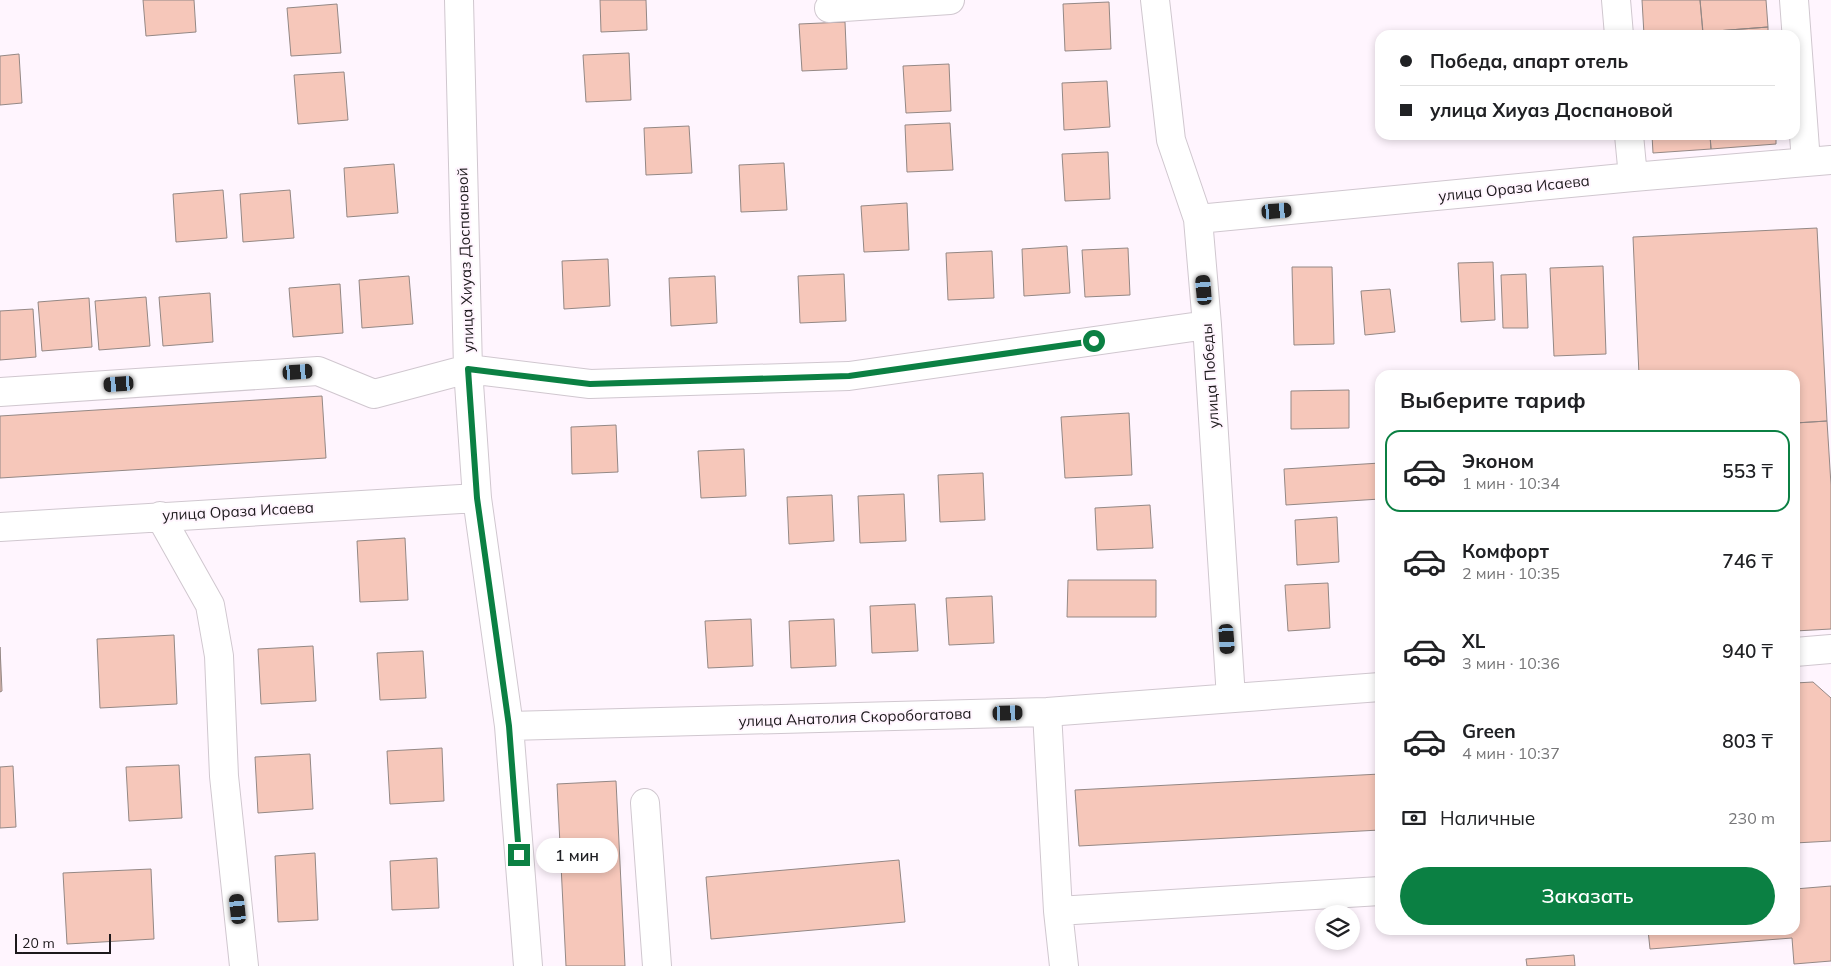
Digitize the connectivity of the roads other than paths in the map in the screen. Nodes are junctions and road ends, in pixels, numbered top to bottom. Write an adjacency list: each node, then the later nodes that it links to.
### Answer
1 (458, 0): 15 (street, улица Хиуаз Доспановой)
2 (950, 0): 6 (street)
3 (1155, 0): 13 (street, улица Победы)
4 (1616, 0): 7 (street)
5 (1794, 0): 8 (street)
6 (829, 8)
7 (1619, 30)
8 (1799, 30)
9 (1800, 39): 11 (street)
10 (1629, 140): 12 (street)
11 (1819, 161): 12 (street, улица Ораза Исаева)
12 (1633, 177): 13 (street, улица Ораза Исаева)
13 (1198, 219): 14 (street, улица Победы)
14 (1207, 325): 15 (street); 23 (street, улица Победы)
15 (468, 369): 16 (street); 17 (street, улица Хиуаз Доспановой)
16 (0, 392)
17 (477, 498): 18 (street, улица Ораза Исаева); 25 (street, улица Хиуаз Доспановой)
18 (160, 516): 19 (street, улица Ораза Исаева); 29 (street)
19 (0, 527)
20 (1831, 648): 21 (street)
21 (1800, 651)
22 (1375, 687): 23 (street, улица Анатолия Скоробогатова)
23 (1230, 698): 24 (street, улица Анатолия Скоробогатова)
24 (1047, 712): 25 (street, улица Анатолия Скоробогатова); 28 (street)
25 (509, 726): 30 (street, улица Хиуаз Доспановой)
26 (645, 803): 31 (street)
27 (1375, 891): 28 (street)
28 (1058, 912): 32 (street)
29 (244, 966)
30 (528, 966)
31 (657, 966)
32 (1064, 966)

